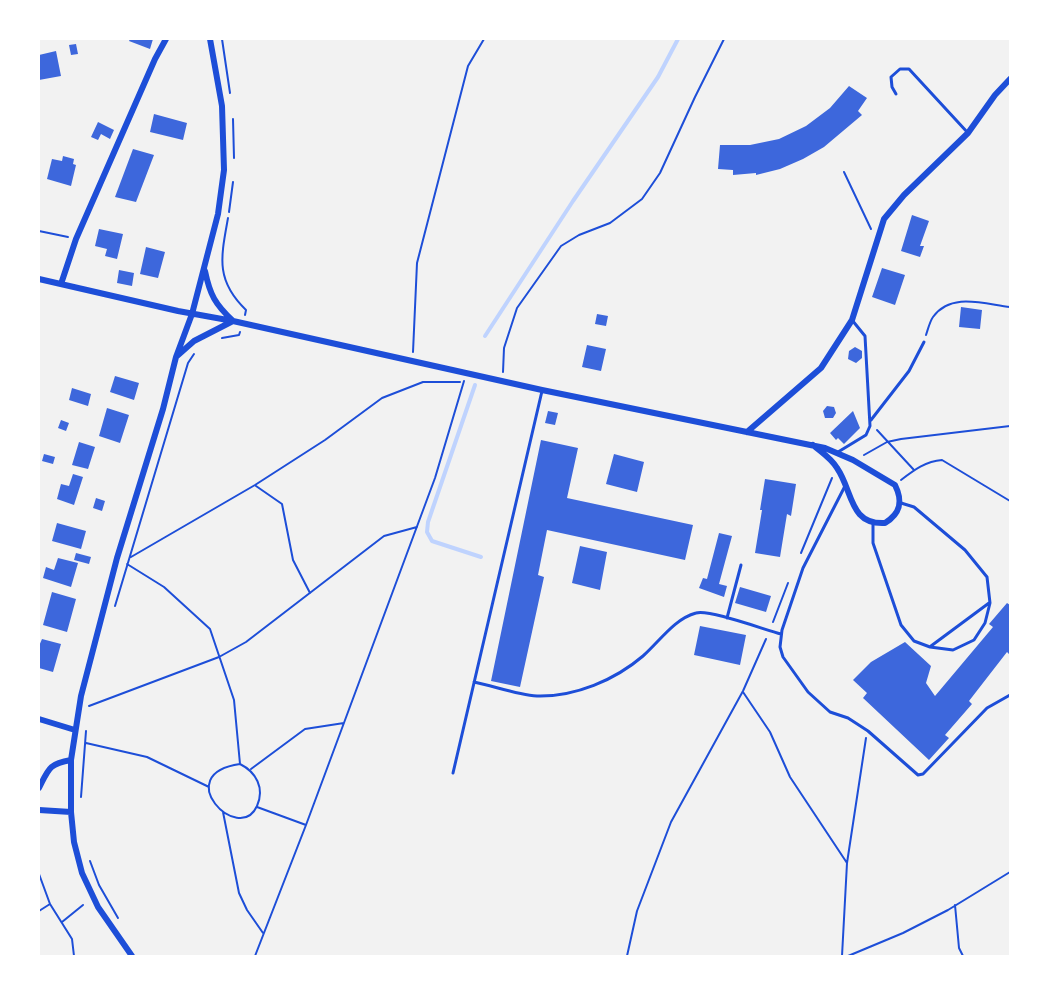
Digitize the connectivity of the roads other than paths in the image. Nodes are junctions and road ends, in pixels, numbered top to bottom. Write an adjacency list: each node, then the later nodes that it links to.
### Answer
1 (166, 39): 8 (street)
2 (210, 39): 6 (street)
3 (1010, 79): 5 (street)
4 (896, 94): 5 (lane)
5 (968, 133): 10 (street)
6 (205, 270): 9 (street); 11 (street)
7 (39, 279): 8 (street)
8 (61, 284): 9 (street)
9 (192, 314): 11 (street); 13 (street)
10 (852, 320): 15 (lane); 16 (street)
11 (233, 321): 13 (street); 14 (street)
12 (924, 342): 15 (lane)
13 (176, 357): 30 (street)
14 (542, 390): 16 (street); 27 (lane)
15 (870, 421): 18 (lane)
16 (747, 432): 17 (street)
17 (813, 445): 18 (street); 19 (street)
18 (837, 452): 20 (street)
19 (845, 484): 21 (street); 25 (lane)
20 (901, 503): 21 (street); 23 (lane)
21 (873, 523): 26 (lane)
22 (741, 565): 24 (lane)
23 (990, 603): 26 (lane); 26 (lane)
24 (727, 618): 25 (lane); 27 (lane)
25 (781, 634): 28 (lane)
26 (930, 647)
27 (474, 682): 32 (lane)
28 (1010, 695)
29 (39, 719): 30 (street)
30 (75, 729): 31 (street)
31 (71, 760): 33 (street); 35 (street)
32 (453, 773)
33 (39, 788)
34 (39, 810): 35 (street)
35 (71, 812): 36 (street)
36 (132, 956)

